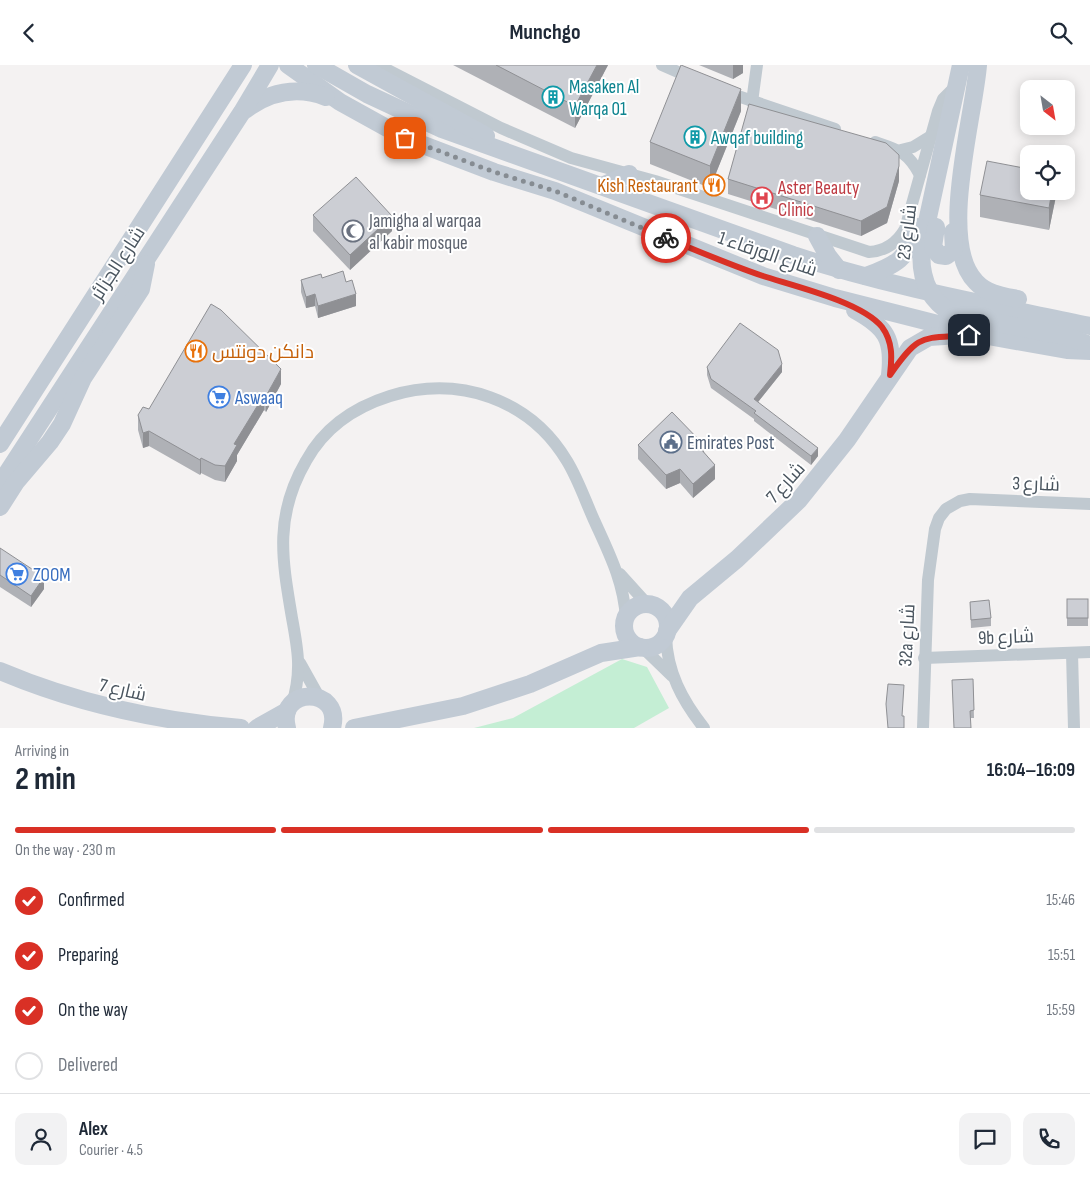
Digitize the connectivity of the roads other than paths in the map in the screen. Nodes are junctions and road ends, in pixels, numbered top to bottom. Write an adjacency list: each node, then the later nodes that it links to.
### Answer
1 (227, 65): 13 (street)
2 (243, 65): 13 (street, شارع الجزائر)
3 (270, 65): 16 (street, شارع الجزائر)
4 (288, 65): 14 (street, شارع الورقاء 1)
5 (316, 65): 22 (street, شارع الورقاء 1)
6 (357, 65): 22 (street)
7 (378, 65): 23 (street)
8 (662, 65): 15 (street)
9 (757, 65): 15 (street)
10 (961, 65): 12 (street, شارع 23)
11 (978, 65): 25 (street)
12 (957, 85): 17 (street, شارع 23); 19 (street)
13 (224, 95): 40 (street, شارع الجزائر)
14 (340, 102): 16 (street); 33 (street, شارع الورقاء 1)
15 (752, 102): 18 (street)
16 (242, 112): 29 (street, شارع الجزائر)
17 (949, 122): 25 (street); 27 (street, شارع 23)
18 (844, 132)
19 (931, 136): 21 (street); 24 (street)
20 (862, 138): 21 (street)
21 (901, 150): 24 (street)
22 (531, 160): 26 (street, شارع الورقاء 1)
23 (629, 174): 26 (street); 28 (street)
24 (920, 175): 28 (street)
25 (960, 180): 34 (street)
26 (602, 186): 30 (street, شارع الورقاء 1)
27 (932, 197): 31 (street); 32 (street, شارع 23)
28 (817, 236): 30 (street)
29 (145, 259): 41 (street, شارع الجزائر); 43 (street)
30 (839, 270): 31 (street, شارع الورقاء 1)
31 (865, 277): 32 (street, شارع الورقاء 1)
32 (930, 293): 35 (street, شارع الورقاء 1); 37 (street, شارع 23)
33 (835, 299): 36 (street, شارع الورقاء 1); 39 (street)
34 (1090, 320)
35 (1090, 326)
36 (977, 334): 38 (street, شارع الورقاء 1); 39 (street, شارع 7)
37 (1090, 345)
38 (1090, 351)
39 (890, 375): 46 (street, شارع 7)
40 (0, 444)
41 (0, 484)
42 (1090, 504): 44 (street, شارع 3)
43 (0, 507)
44 (934, 545): 54 (street, 32a شارع)
45 (616, 568): 47 (street); 48 (street); 55 (street)
46 (690, 598): 47 (street, شارع 7); 49 (street, شارع 7)
47 (649, 605): 48 (street); 49 (street)
48 (625, 620): 50 (street); 51 (street)
49 (666, 633): 50 (street); 57 (street)
50 (641, 647): 51 (street); 57 (street)
51 (601, 653): 61 (street)
52 (1072, 653): 53 (street, 9b شارع); 54 (street, 9b شارع); 67 (street)
53 (1090, 653)
54 (924, 658): 66 (street, 32a شارع)
55 (300, 663): 58 (street); 60 (street)
56 (0, 671): 62 (street, شارع 7)
57 (672, 676): 65 (street)
58 (319, 697): 59 (street); 60 (street)
59 (332, 710): 61 (street); 64 (street)
60 (289, 714): 63 (street)
61 (362, 726)
62 (241, 728)
63 (257, 728)
64 (332, 728)
65 (704, 728)
66 (923, 728)
67 (1074, 728)

